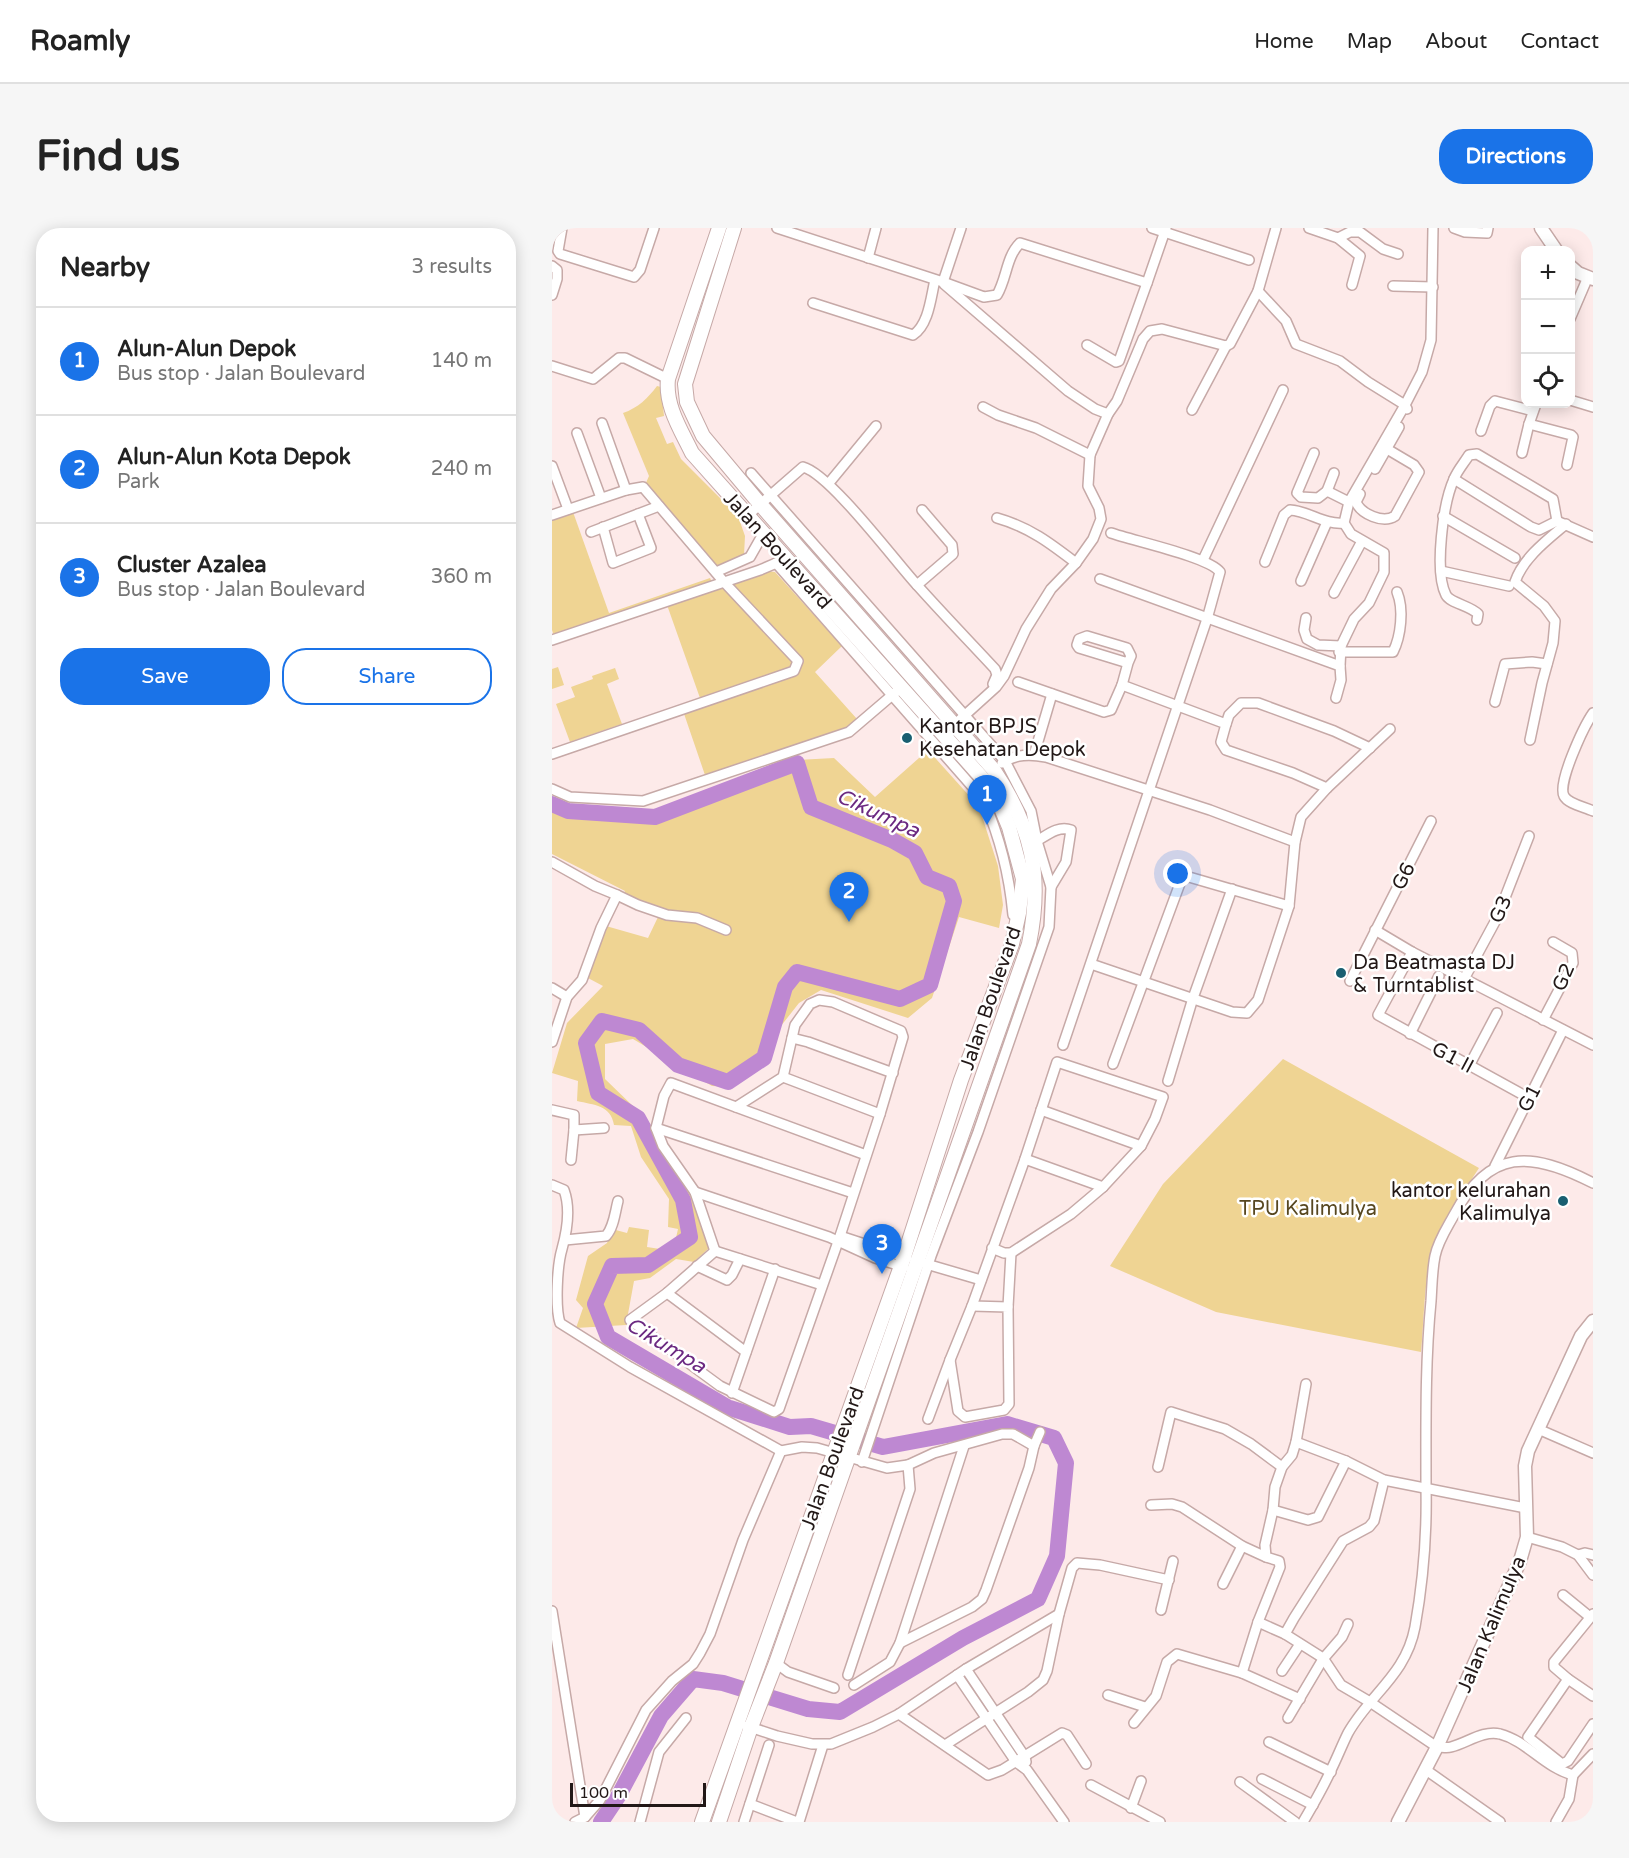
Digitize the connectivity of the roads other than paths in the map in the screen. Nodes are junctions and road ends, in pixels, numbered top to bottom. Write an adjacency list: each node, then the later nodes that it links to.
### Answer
1 (562, 228): 14 (street)
2 (719, 228): 35 (main road, Jalan Boulevard)
3 (734, 228): 63 (main road, Jalan Boulevard)
4 (777, 228): 19 (street)
5 (876, 228): 19 (street)
6 (961, 228): 23 (street)
7 (1152, 228): 15 (street)
8 (1276, 228): 28 (street)
9 (1309, 228): 16 (street)
10 (1433, 228): 27 (street)
11 (1454, 228): 12 (street)
12 (1488, 228)
13 (1540, 228): 17 (street)
14 (653, 229)
15 (1166, 230): 20 (street); 24 (street)
16 (1338, 238): 18 (street); 25 (street)
17 (1553, 246)
18 (1398, 254)
19 (868, 258): 23 (street)
20 (1249, 260)
21 (552, 266): 29 (street)
22 (1582, 274): 30 (street)
23 (939, 281): 24 (street); 31 (street); 44 (street)
24 (1146, 283): 32 (street)
25 (1352, 285)
26 (1393, 286): 27 (street)
27 (1433, 287): 38 (street)
28 (1258, 291): 33 (street); 38 (street)
29 (552, 295)
30 (1575, 300)
31 (813, 303)
32 (1087, 345)
33 (1226, 346): 43 (street); 44 (street)
34 (552, 366): 35 (street)
35 (668, 379): 70 (main road, Jalan Boulevard)
36 (1283, 390): 83 (street)
37 (1575, 402): 41 (street)
38 (1405, 405): 50 (street); 64 (street)
39 (1521, 405): 48 (street)
40 (983, 407): 53 (street)
41 (1593, 407)
42 (1534, 408): 46 (street)
43 (1192, 410)
44 (1108, 414): 53 (street)
45 (602, 423): 60 (street)
46 (1529, 424): 52 (street); 54 (street)
47 (876, 426): 59 (street)
48 (1481, 432)
49 (577, 433): 62 (street)
50 (1387, 449): 50 (street)
51 (1314, 453): 61 (street)
52 (1522, 453)
53 (1090, 454): 86 (street)
54 (1567, 465)
55 (552, 466): 66 (street)
56 (751, 473): 63 (street)
57 (1334, 473): 61 (street)
58 (1454, 479): 71 (street); 75 (street); 75 (street)
59 (828, 483): 63 (street); 92 (street)
60 (626, 490): 62 (street); 65 (street)
61 (1328, 491): 64 (street)
62 (601, 498): 66 (street)
63 (765, 500): 70 (street); 112 (main road, Jalan Boulevard)
64 (1349, 501): 74 (street)
65 (659, 506): 68 (street); 88 (street)
66 (568, 509): 69 (street)
67 (922, 510): 92 (street)
68 (638, 514): 76 (street); 76 (street)
69 (552, 515)
70 (748, 515): 79 (main road, Jalan Boulevard)
71 (1443, 516): 82 (street); 87 (street)
72 (997, 518): 86 (street)
73 (1327, 522): 74 (street); 85 (street); 90 (street)
74 (1344, 523): 81 (street)
75 (1561, 523): 80 (street); 102 (street)
76 (603, 527): 77 (street)
77 (591, 532)
78 (1111, 533): 83 (street)
79 (763, 534): 84 (main road, Jalan Boulevard); 88 (street)
80 (1593, 537)
81 (1362, 541): 95 (street); 100 (street)
82 (1515, 558)
83 (1203, 560): 97 (street)
84 (781, 561): 91 (street); 106 (main road, Jalan Boulevard)
85 (1265, 562)
86 (1076, 563): 112 (street)
87 (1441, 571): 93 (street); 98 (street)
88 (716, 572): 91 (street)
89 (1100, 579): 97 (street)
90 (1301, 581)
91 (724, 582): 99 (street); 117 (street)
92 (917, 585): 112 (street)
93 (1509, 586)
94 (1397, 592): 100 (street)
95 (1334, 593)
96 (1306, 618): 100 (street)
97 (1207, 619): 103 (street); 110 (street)
98 (1477, 620)
99 (552, 640)
100 (1340, 649): 103 (street)
101 (1128, 663): 101 (street); 105 (street)
102 (1547, 664): 109 (street); 115 (street)
103 (1340, 666): 108 (street)
104 (1018, 682): 107 (street)
105 (1122, 685): 107 (street); 110 (street)
106 (897, 691): 120 (main road, Jalan Boulevard); 122 (street); 134 (street)
107 (1052, 694): 118 (street)
108 (1336, 698)
109 (1496, 702)
110 (1177, 706): 113 (street); 123 (street)
111 (1593, 713): 124 (street)
112 (960, 717): 119 (main road, Jalan Boulevard)
113 (1226, 724): 116 (street); 121 (street)
114 (1390, 729): 116 (street)
115 (1530, 740)
116 (1370, 748): 121 (street)
117 (552, 754)
118 (1034, 754): 119 (street); 123 (street)
119 (999, 765): 120 (street); 127 (street); 187 (main road, Jalan Boulevard)
120 (983, 779): 186 (main road, Jalan Boulevard)
121 (1327, 788): 128 (street)
122 (552, 789)
123 (1148, 790): 128 (street); 139 (street)
124 (1593, 811)
125 (1431, 821): 136 (street, G6)
126 (1529, 836): 141 (street, G3)
127 (1037, 841): 130 (street); 130 (street)
128 (1295, 843): 133 (street)
129 (552, 862): 132 (street)
130 (1052, 887): 187 (street)
131 (1232, 889): 133 (street); 142 (street); 146 (street)
132 (617, 895): 135 (street); 145 (street)
133 (1289, 906): 146 (street)
134 (1013, 915)
135 (726, 930)
136 (1375, 930): 138 (street); 143 (street, G6)
137 (1553, 942): 148 (street, G2)
138 (1412, 952): 141 (street); 150 (street, G1 II)
139 (1091, 964): 142 (street); 153 (street)
140 (1439, 976): 150 (street)
141 (1464, 979): 148 (street)
142 (1143, 981): 146 (street); 155 (street)
143 (1350, 981)
144 (552, 988): 145 (street)
145 (567, 997): 152 (street)
146 (1193, 998): 159 (street)
147 (1497, 1013): 156 (street)
148 (1543, 1020): 149 (street)
149 (1563, 1030): 154 (street); 160 (street, G1)
150 (1410, 1034): 156 (street, G1 II)
151 (792, 1038): 157 (street); 157 (street); 158 (street)
152 (552, 1042)
153 (1063, 1045)
154 (1593, 1045)
155 (1113, 1064)
156 (1469, 1066): 160 (street, G1 II)
157 (893, 1072): 164 (street)
158 (783, 1077): 161 (street); 164 (street)
159 (1168, 1081)
160 (1529, 1098): 172 (street, G1)
161 (736, 1107): 166 (street); 169 (street)
162 (552, 1110): 167 (street)
163 (1041, 1110): 168 (street); 168 (street); 170 (street)
164 (880, 1114): 169 (street)
165 (604, 1128): 167 (street)
166 (656, 1128): 176 (street); 177 (street)
167 (574, 1130): 171 (street)
168 (1141, 1146): 175 (street)
169 (866, 1155): 177 (street)
170 (1025, 1159): 175 (street); 181 (street)
171 (571, 1160)
172 (1495, 1166): 173 (street); 214 (street)
173 (1593, 1183)
174 (552, 1185): 180 (street)
175 (1103, 1187): 184 (street)
176 (695, 1192): 179 (street); 183 (street)
177 (853, 1193): 179 (street)
178 (618, 1201): 180 (street)
179 (839, 1239): 186 (street); 191 (street)
180 (565, 1240): 182 (street)
181 (992, 1248): 184 (street); 190 (street)
182 (557, 1250): 205 (street)
183 (715, 1251): 185 (street); 188 (street)
184 (1011, 1253): 194 (street)
185 (740, 1259): 188 (street); 189 (street)
186 (902, 1261): 187 (street); 206 (main road, Jalan Boulevard)
187 (921, 1265): 190 (street); 208 (main road, Jalan Boulevard)
188 (697, 1266): 192 (street)
189 (775, 1269): 191 (street); 197 (street)
190 (981, 1280): 193 (street)
191 (822, 1285): 200 (street)
192 (667, 1293): 197 (street); 200 (street)
193 (972, 1306): 194 (street); 198 (street)
194 (1008, 1306): 198 (street)
195 (1593, 1321): 196 (street, Jalan Kalimulya)
196 (1587, 1338): 202 (street, Jalan Kalimulya)
197 (746, 1352): 200 (street)
198 (950, 1360): 201 (street)
199 (1306, 1384): 203 (street)
200 (732, 1393)
201 (928, 1419)
202 (1538, 1429): 207 (street); 216 (street, Jalan Kalimulya)
203 (1296, 1442): 209 (street); 212 (street)
204 (964, 1446): 210 (street); 235 (street); 235 (street)
205 (781, 1452): 206 (street); 279 (street)
206 (834, 1453): 208 (street); 257 (main road, Jalan Boulevard)
207 (1593, 1453)
208 (856, 1459): 210 (street); 238 (main road, Jalan Boulevard)
209 (1346, 1461): 213 (street); 217 (street)
210 (908, 1465): 242 (street)
211 (1158, 1467): 212 (street)
212 (1282, 1467): 217 (street)
213 (1384, 1480): 214 (street); 234 (street)
214 (1426, 1490): 216 (street); 250 (street)
215 (1151, 1506): 219 (street)
216 (1526, 1508): 218 (street, Jalan Kalimulya)
217 (1273, 1510): 222 (street)
218 (1527, 1537): 220 (street); 265 (street, Jalan Kalimulya)
219 (1242, 1546): 222 (street); 226 (street)
220 (1578, 1554): 221 (street); 224 (street)
221 (1593, 1555)
222 (1266, 1557): 232 (street)
223 (1173, 1561): 225 (street)
224 (1593, 1575)
225 (1169, 1580): 228 (street); 230 (street)
226 (1223, 1584)
227 (1563, 1595): 231 (street)
228 (1161, 1610)
229 (552, 1611): 279 (street)
230 (1059, 1614): 239 (street); 252 (street)
231 (1592, 1616): 244 (street)
232 (1258, 1622): 234 (street); 241 (street)
233 (1348, 1624): 237 (street)
234 (1285, 1634): 236 (street)
235 (900, 1643): 245 (street)
236 (1300, 1644): 237 (street); 240 (street)
237 (1323, 1659): 249 (street); 250 (street)
238 (776, 1663): 246 (street); 260 (main road, Jalan Boulevard)
239 (966, 1669): 243 (street); 252 (street)
240 (1282, 1671)
241 (1242, 1673): 249 (street); 251 (street)
242 (848, 1675)
243 (957, 1675): 253 (street); 256 (street)
244 (1568, 1679): 248 (street); 259 (street)
245 (854, 1685)
246 (834, 1688)
247 (1108, 1695): 251 (street)
248 (1593, 1696)
249 (1300, 1699): 255 (street)
250 (1370, 1702): 265 (street); 270 (street)
251 (1145, 1707): 258 (street)
252 (995, 1713): 256 (street); 267 (street)
253 (899, 1714): 262 (street); 263 (street)
254 (686, 1718): 281 (street)
255 (1288, 1718)
256 (985, 1719): 263 (street); 267 (street)
257 (736, 1722): 260 (street); 282 (main road, Jalan Boulevard)
258 (1134, 1723)
259 (1593, 1724)
260 (751, 1727): 262 (street); 283 (main road, Jalan Boulevard)
261 (1269, 1742): 270 (street)
262 (823, 1745): 285 (street)
263 (945, 1745): 267 (street)
264 (769, 1746): 276 (street)
265 (1437, 1747): 269 (street, Jalan Kalimulya); 271 (street)
266 (1593, 1754): 271 (street)
267 (1021, 1759): 268 (street); 286 (street)
268 (1086, 1764)
269 (1426, 1770): 290 (street, Jalan Kalimulya); 291 (street)
270 (1331, 1772): 277 (street)
271 (1573, 1775): 292 (street)
272 (1262, 1779): 277 (street)
273 (1141, 1781): 278 (street)
274 (1240, 1782): 288 (street)
275 (1091, 1785): 278 (street)
276 (750, 1804): 284 (street); 285 (street)
277 (1313, 1805): 289 (street)
278 (1131, 1808): 287 (street)
279 (585, 1817): 280 (street)
280 (575, 1822)
281 (640, 1822)
282 (702, 1822)
283 (719, 1822)
284 (744, 1822)
285 (798, 1822)
286 (1064, 1822)
287 (1160, 1822)
288 (1295, 1822)
289 (1303, 1822)
290 (1398, 1822)
291 (1500, 1822)
292 (1556, 1822)

